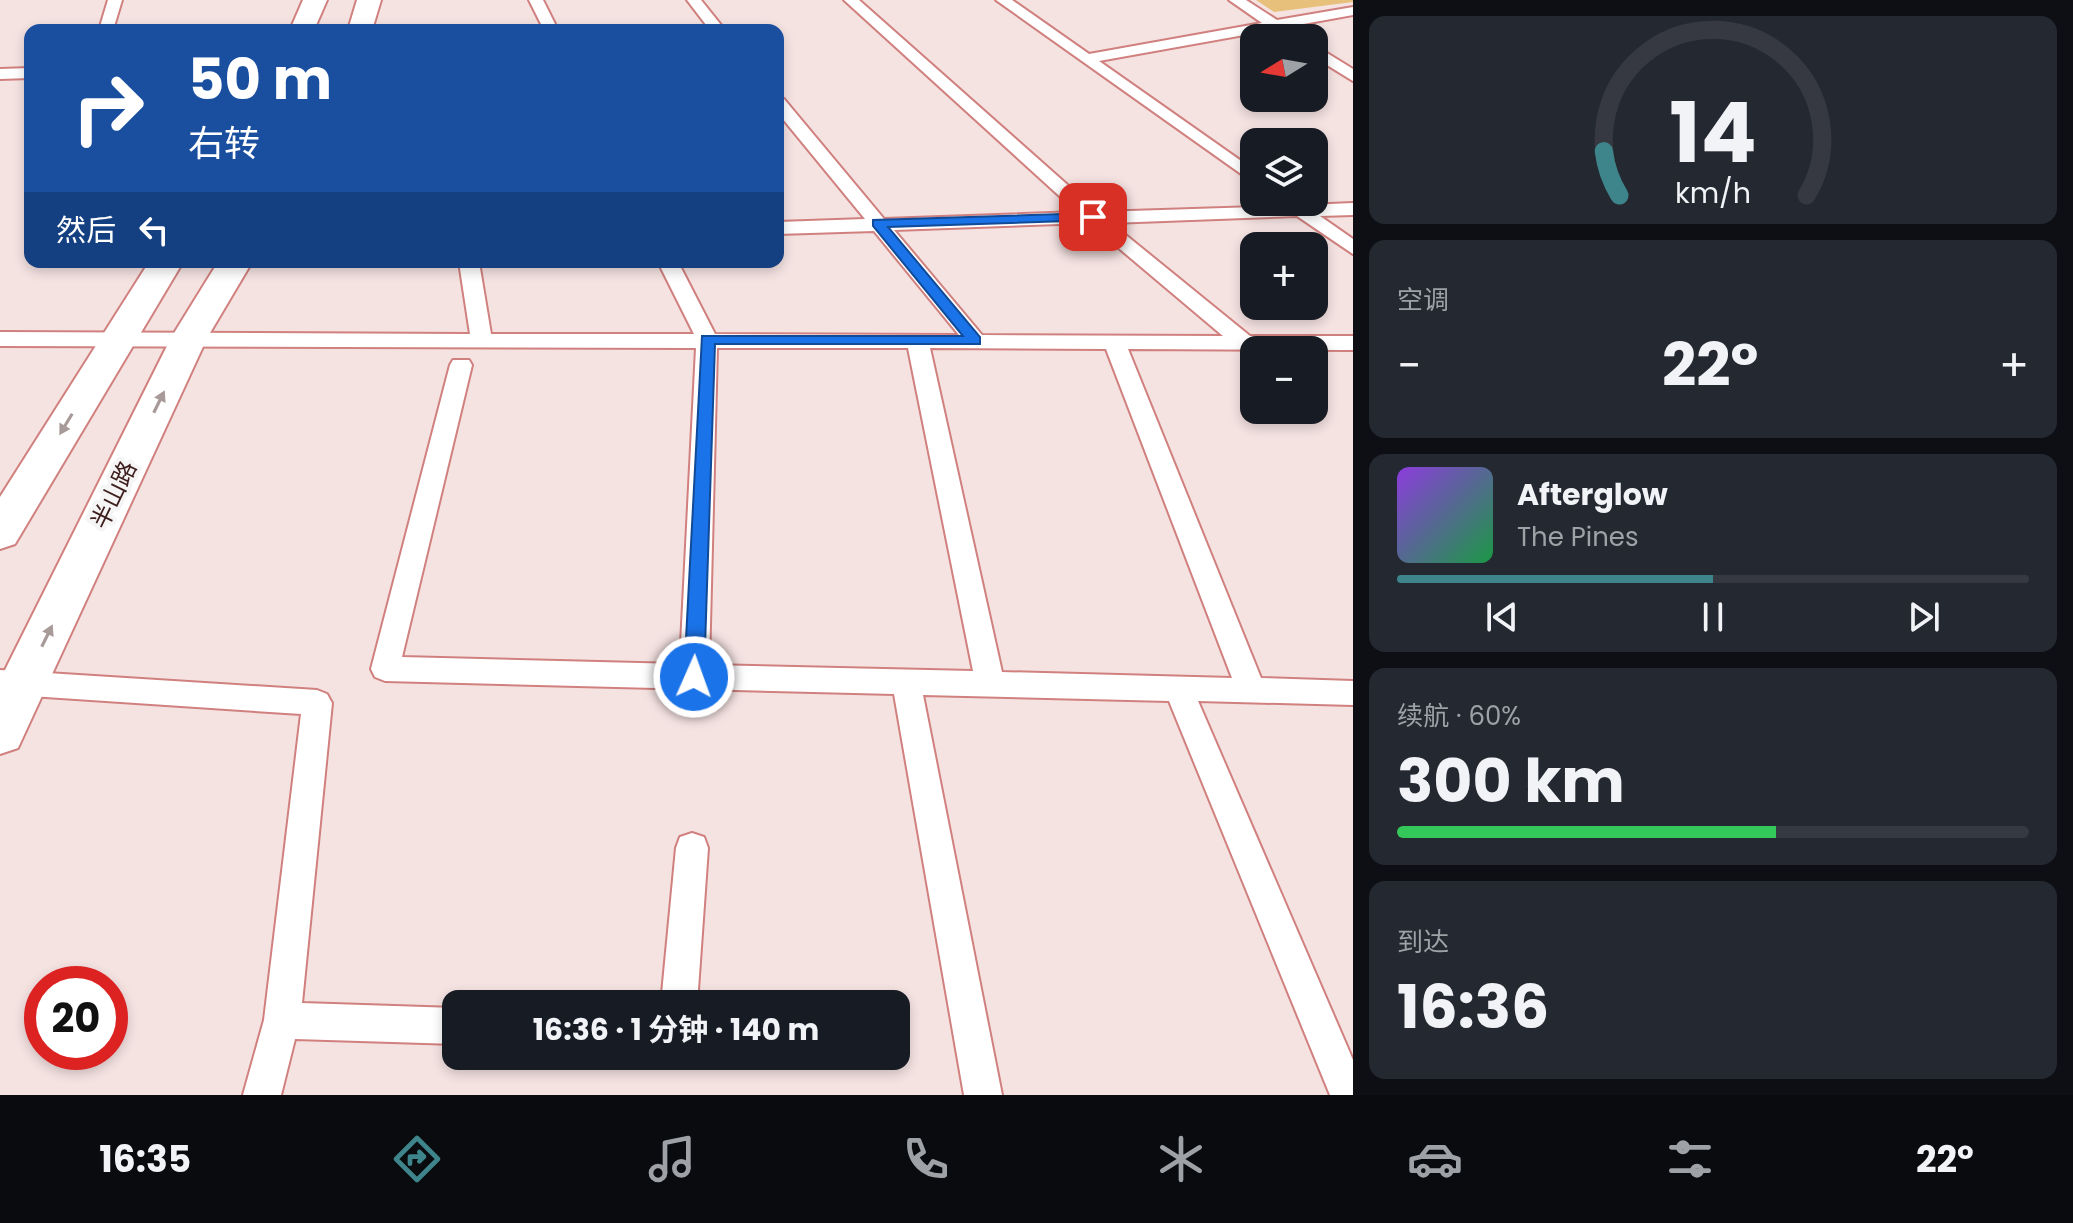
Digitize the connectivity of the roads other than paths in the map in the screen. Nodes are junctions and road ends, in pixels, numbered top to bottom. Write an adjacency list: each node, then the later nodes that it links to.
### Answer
1 (115, 0): 10 (lane)
2 (315, 0): 11 (main road)
3 (369, 0): 12 (main road)
4 (536, 0): 13 (lane)
5 (694, 0): 14 (lane)
6 (851, 0): 29 (lane)
7 (1003, 0): 18 (lane)
8 (1236, 0): 15 (lane)
9 (1353, 11): 16 (lane)
10 (108, 24)
11 (305, 24)
12 (362, 24)
13 (548, 24)
14 (713, 24)
15 (1273, 24)
16 (1281, 24)
17 (1240, 31): 18 (lane)
18 (1086, 59): 24 (lane)
19 (1328, 59): 22 (lane)
20 (24, 73): 21 (lane)
21 (0, 74)
22 (1353, 76)
23 (784, 109): 30 (lane)
24 (1240, 168)
25 (1328, 208): 27 (lane)
26 (1240, 209): 29 (lane)
27 (1353, 209)
28 (1308, 216): 32 (lane)
29 (1093, 217): 30 (lane); 42 (lane)
30 (878, 223): 31 (lane); 44 (lane)
31 (784, 228)
32 (1353, 248)
33 (162, 268): 37 (main road)
34 (231, 268): 38 (main road, 半山路)
35 (470, 268): 40 (lane)
36 (671, 268): 41 (lane)
37 (118, 338): 38 (lane); 39 (lane); 50 (main road, one-way to 50)
38 (189, 338): 40 (lane); 53 (main road, 半山路, one-way to 38)
39 (0, 339)
40 (481, 339): 41 (lane)
41 (707, 339): 43 (lane); 51 (lane)
42 (1240, 339)
43 (917, 340): 44 (lane); 54 (lane)
44 (975, 341): 45 (lane)
45 (1114, 342): 46 (lane); 56 (lane)
46 (1240, 343)
47 (1328, 343): 48 (lane)
48 (1353, 343)
49 (461, 365): 51 (lane)
50 (0, 533)
51 (694, 677): 52 (lane)
52 (906, 682): 54 (lane); 64 (lane)
53 (12, 683): 58 (main road, 半山路); 61 (lane)
54 (990, 684): 55 (lane)
55 (1178, 688): 56 (lane); 65 (lane)
56 (1252, 691): 57 (lane)
57 (1353, 693)
58 (0, 732)
59 (692, 848): 60 (lane)
60 (680, 990)
61 (282, 1020): 62 (lane); 63 (lane)
62 (442, 1026)
63 (262, 1095)
64 (983, 1095)
65 (1349, 1095)

